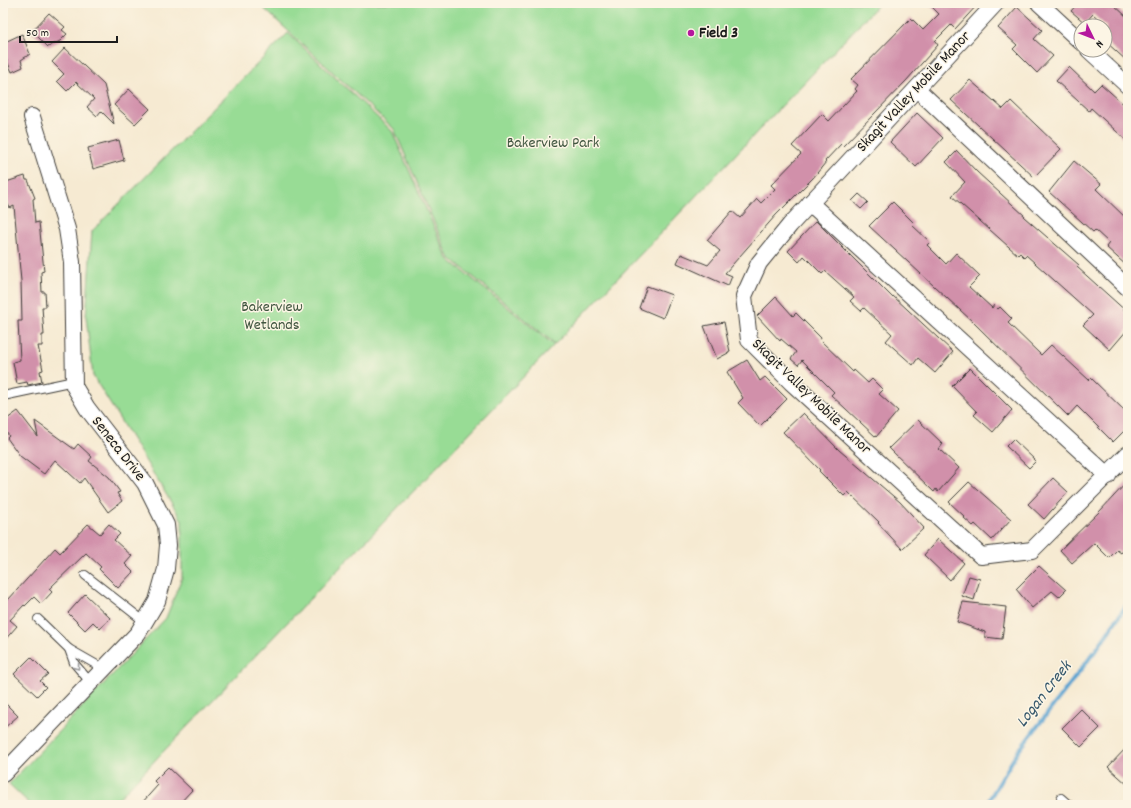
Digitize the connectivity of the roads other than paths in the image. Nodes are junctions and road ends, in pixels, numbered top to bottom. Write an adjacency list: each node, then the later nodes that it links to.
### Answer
1 (996, 3): 6 (street, Skagit Valley Mobile Manor)
2 (1039, 3): 3 (street)
3 (1073, 35)
4 (1098, 58): 5 (street)
5 (1128, 86)
6 (918, 89): 8 (street, Skagit Valley Mobile Manor); 9 (street)
7 (32, 117): 10 (street, Seneca Drive)
8 (810, 203): 13 (street); 13 (street, Skagit Valley Mobile Manor)
9 (1128, 288)
10 (74, 381): 11 (lane); 16 (street, Seneca Drive)
11 (3, 396)
12 (1128, 454): 13 (street, Skagit Valley Mobile Manor)
13 (1108, 476)
14 (85, 575): 16 (lane)
15 (38, 619): 17 (lane)
16 (145, 622): 18 (street, Seneca Drive)
17 (69, 648): 18 (lane); 19 (lane, one-way to 19)
18 (104, 669): 19 (street, Seneca Drive)
19 (91, 683): 20 (street, Seneca Drive)
20 (3, 774)
21 (1061, 798): 22 (lane)
22 (1069, 805)

